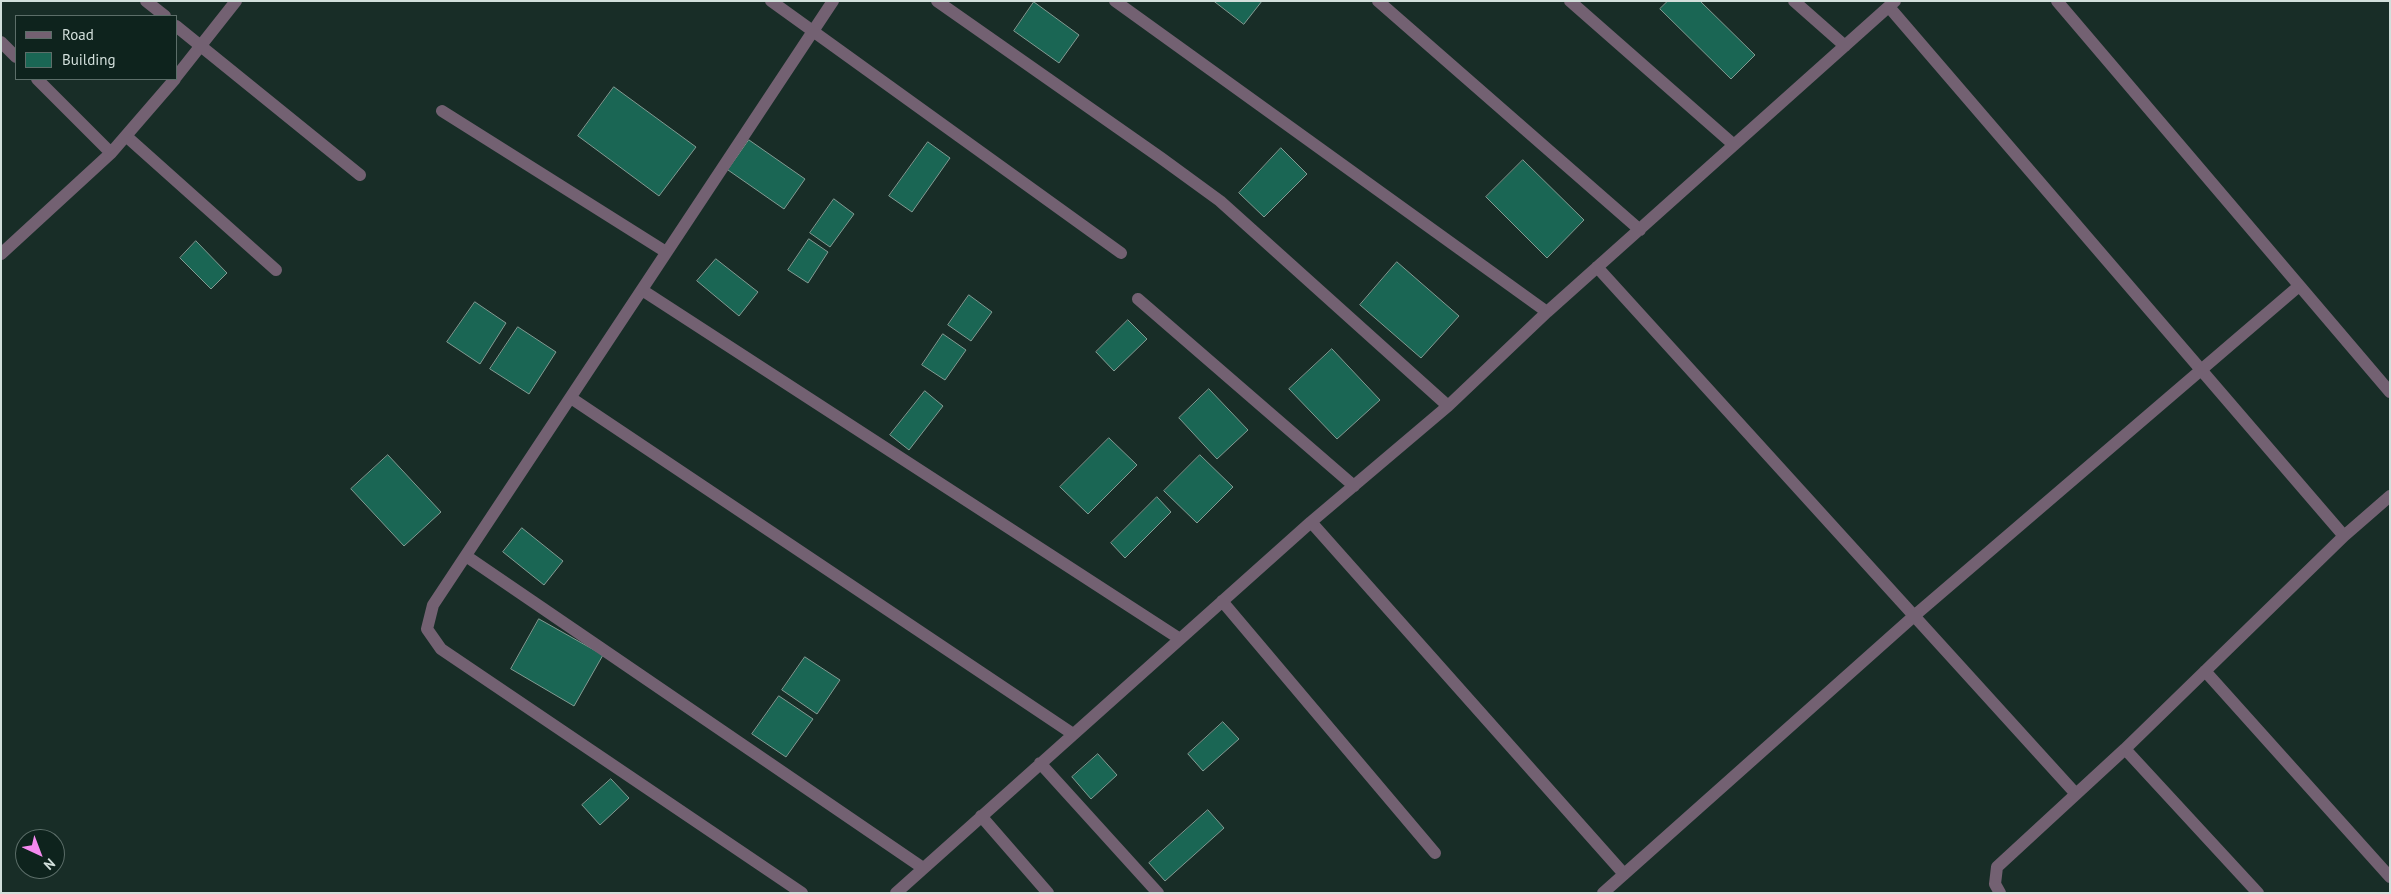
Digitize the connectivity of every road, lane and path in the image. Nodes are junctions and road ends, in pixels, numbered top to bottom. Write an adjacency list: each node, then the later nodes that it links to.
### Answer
1 (146, 1): 12 (street)
2 (236, 1): 16 (street)
3 (771, 1): 14 (street)
4 (833, 1): 14 (street)
5 (937, 1): 40 (street)
6 (1115, 1): 36 (street)
7 (1378, 1): 27 (street)
8 (1570, 1): 24 (street)
9 (1794, 1): 17 (street)
10 (2057, 1): 33 (street)
11 (1892, 4): 17 (street); 37 (street)
12 (164, 15)
13 (178, 28): 16 (street)
14 (813, 31): 28 (street); 29 (street)
15 (1, 42): 18 (street)
16 (201, 46): 19 (street); 26 (street)
17 (1845, 46): 24 (street)
18 (15, 56)
19 (178, 75)
20 (38, 80): 25 (street)
21 (174, 80): 23 (street)
22 (442, 111): 28 (street)
23 (126, 136): 25 (street); 32 (street)
24 (1734, 145): 27 (street)
25 (110, 153): 30 (street)
26 (360, 175)
27 (1640, 230): 31 (street)
28 (666, 252): 34 (street)
29 (1121, 253)
30 (1, 254)
31 (1596, 267): 36 (street); 47 (street)
32 (276, 270)
33 (2299, 286): 37 (street); 38 (street)
34 (642, 290): 39 (street); 48 (street)
35 (1138, 299): 41 (street)
36 (1547, 312): 40 (street)
37 (2201, 371): 44 (street); 47 (street)
38 (2390, 392)
39 (571, 398): 45 (street); 50 (street)
40 (1448, 406): 41 (street)
41 (1354, 486): 43 (street)
42 (2390, 496): 44 (street)
43 (1311, 522): 46 (street); 57 (street)
44 (2344, 536): 49 (street)
45 (466, 556): 56 (street); 60 (street)
46 (1222, 601): 48 (street); 55 (street)
47 (1914, 616): 53 (street); 57 (street)
48 (1180, 639): 50 (street)
49 (2205, 671): 51 (street); 58 (street)
50 (1073, 734): 52 (street)
51 (2125, 749): 53 (street); 65 (street)
52 (1040, 763): 54 (street); 62 (street)
53 (2076, 794): 64 (street)
54 (981, 816): 56 (street); 61 (street)
55 (1435, 853)
56 (923, 868): 59 (street)
57 (1624, 874): 63 (street)
58 (2390, 877)
59 (900, 891)
60 (802, 893)
61 (1048, 893)
62 (1158, 893)
63 (1603, 893)
64 (2000, 893)
65 (2258, 893)

